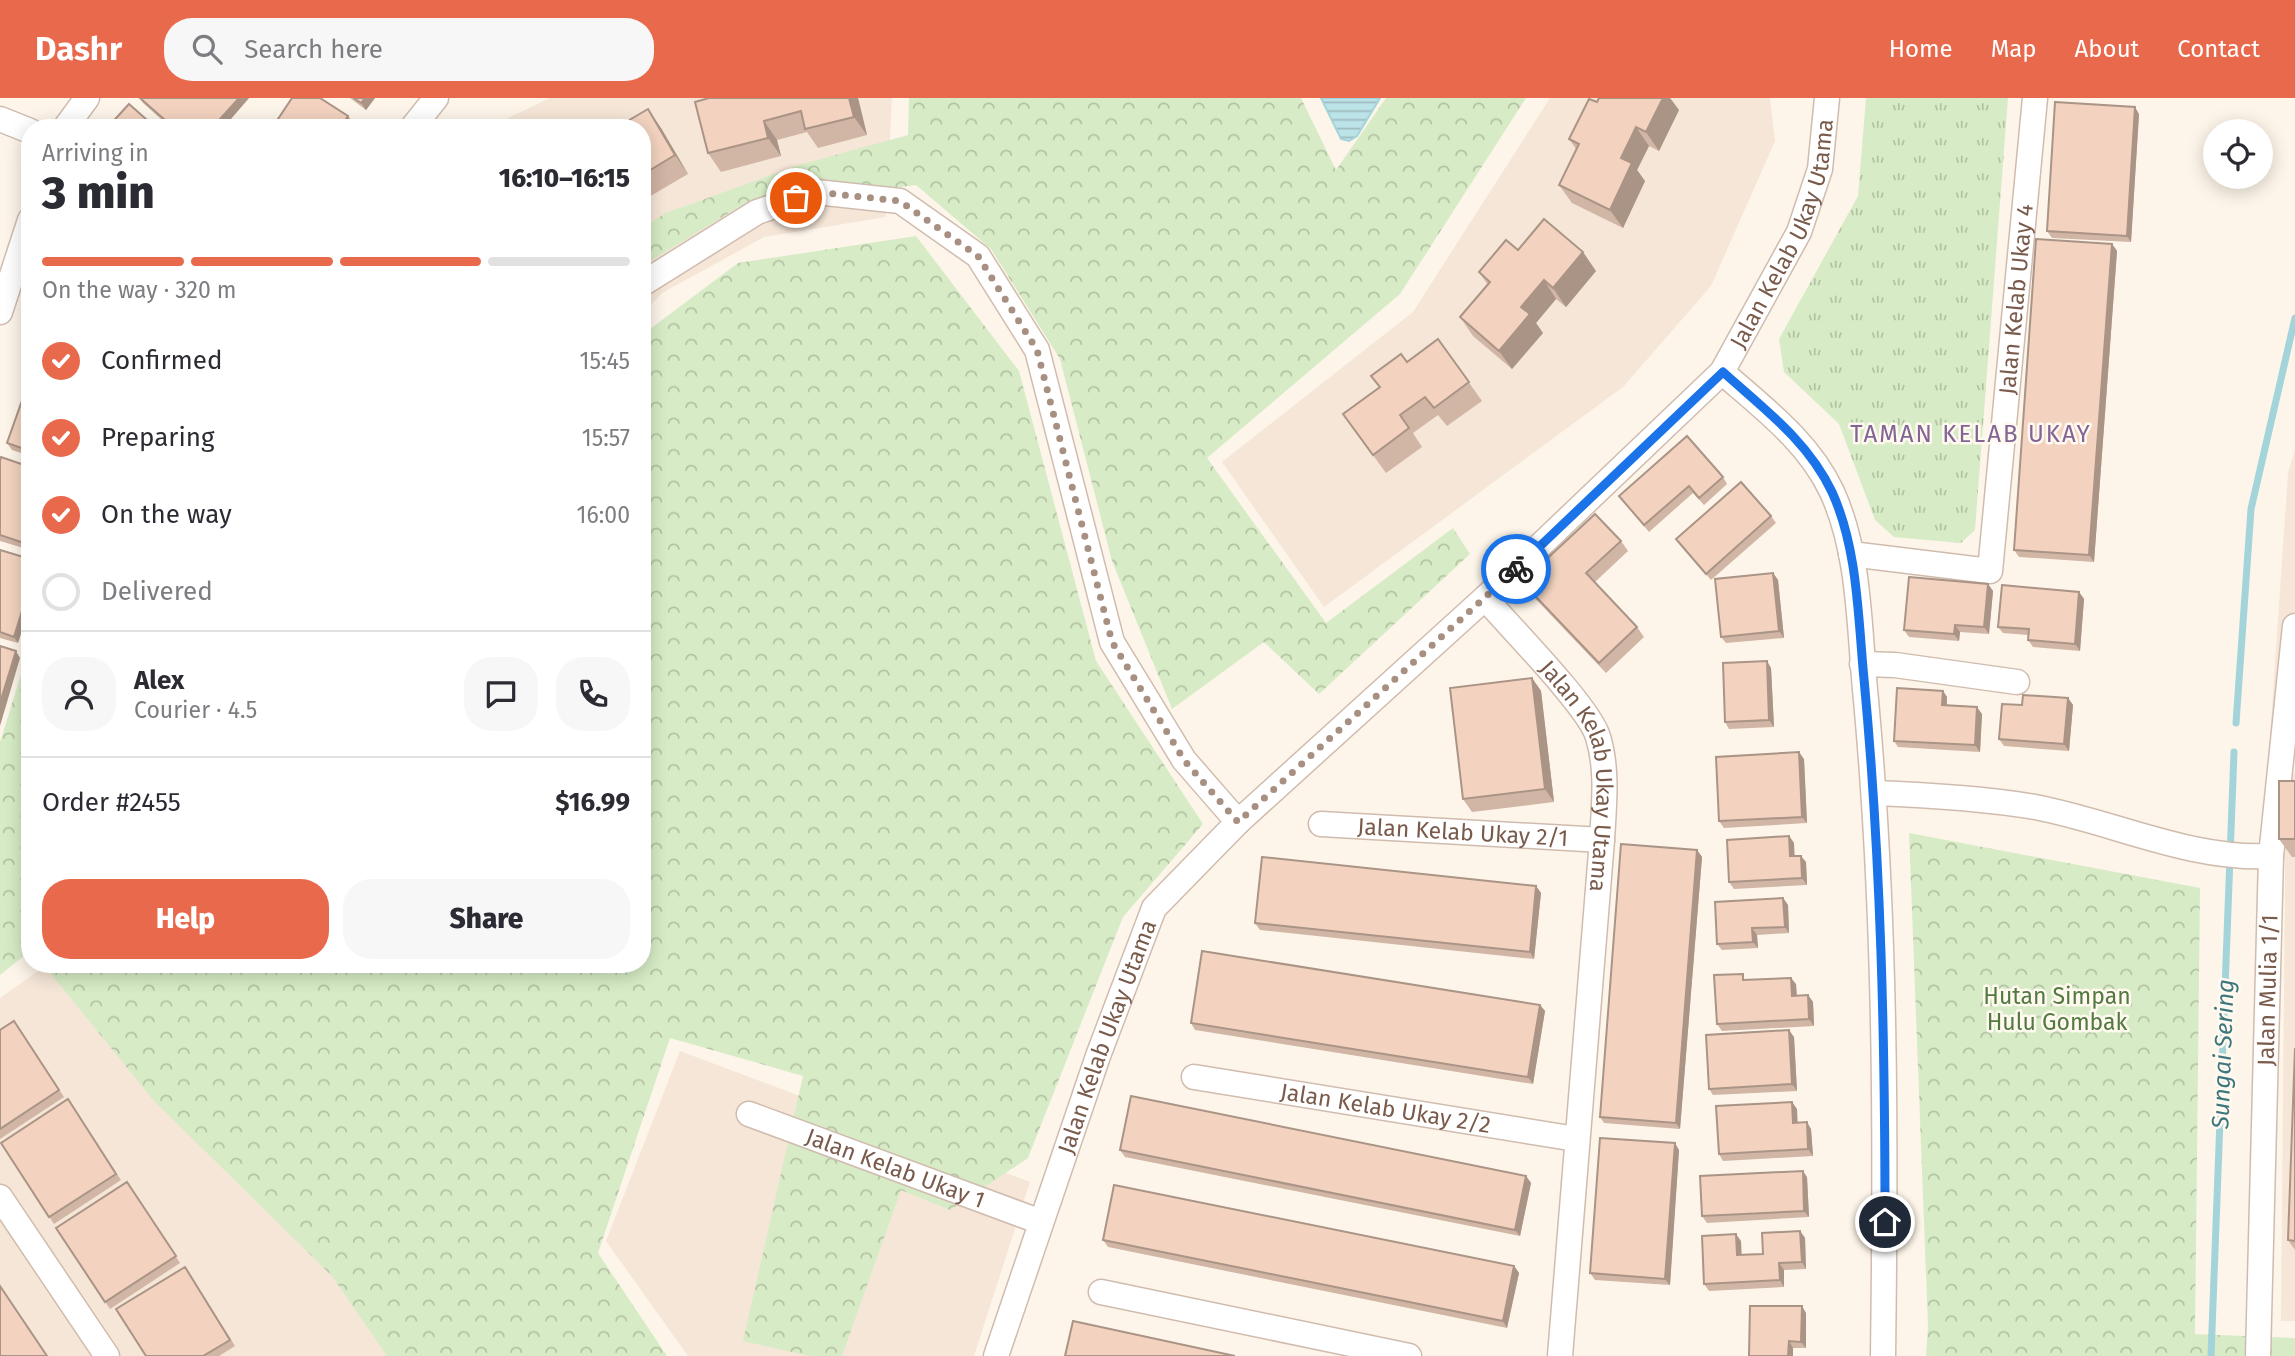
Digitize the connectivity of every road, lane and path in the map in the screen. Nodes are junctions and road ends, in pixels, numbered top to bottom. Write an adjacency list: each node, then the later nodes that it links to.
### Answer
1 (87, 98): 6 (street)
2 (436, 98): 7 (street)
3 (1827, 98): 12 (street, Jalan Kelab Ukay Utama)
4 (2035, 98): 13 (street, Jalan Kelab Ukay 4)
5 (0, 119): 8 (street)
6 (72, 119)
7 (419, 119)
8 (21, 127)
9 (21, 248): 11 (street)
10 (651, 278): 20 (street)
11 (0, 312)
12 (1723, 372): 13 (street); 14 (street, Jalan Kelab Ukay Utama)
13 (1851, 554): 16 (street)
14 (1485, 598): 20 (street, Jalan Kelab Ukay Utama); 22 (street, Jalan Kelab Ukay Utama)
15 (2295, 626): 18 (street, Jalan Mulia 1/1)
16 (1862, 664): 17 (street); 19 (street)
17 (2017, 682)
18 (2290, 732): 23 (street, Jalan Mulia 1/1)
19 (1874, 793): 23 (street); 34 (street)
20 (1238, 822): 28 (street, Jalan Kelab Ukay Utama)
21 (1321, 824): 22 (street, Jalan Kelab Ukay 2/1)
22 (1602, 840): 26 (street, Jalan Kelab Ukay Utama)
23 (2260, 857): 35 (street, Jalan Mulia 1/1)
24 (1194, 1077): 26 (street, Jalan Kelab Ukay 2/2)
25 (749, 1114): 28 (street, Jalan Kelab Ukay 1)
26 (1576, 1139): 33 (street, Jalan Kelab Ukay Utama)
27 (0, 1197): 30 (street)
28 (1041, 1222): 31 (street, Jalan Kelab Ukay Utama)
29 (1101, 1292): 32 (street)
30 (107, 1356)
31 (996, 1356)
32 (1409, 1356)
33 (1560, 1356)
34 (1883, 1356)
35 (2258, 1356)

